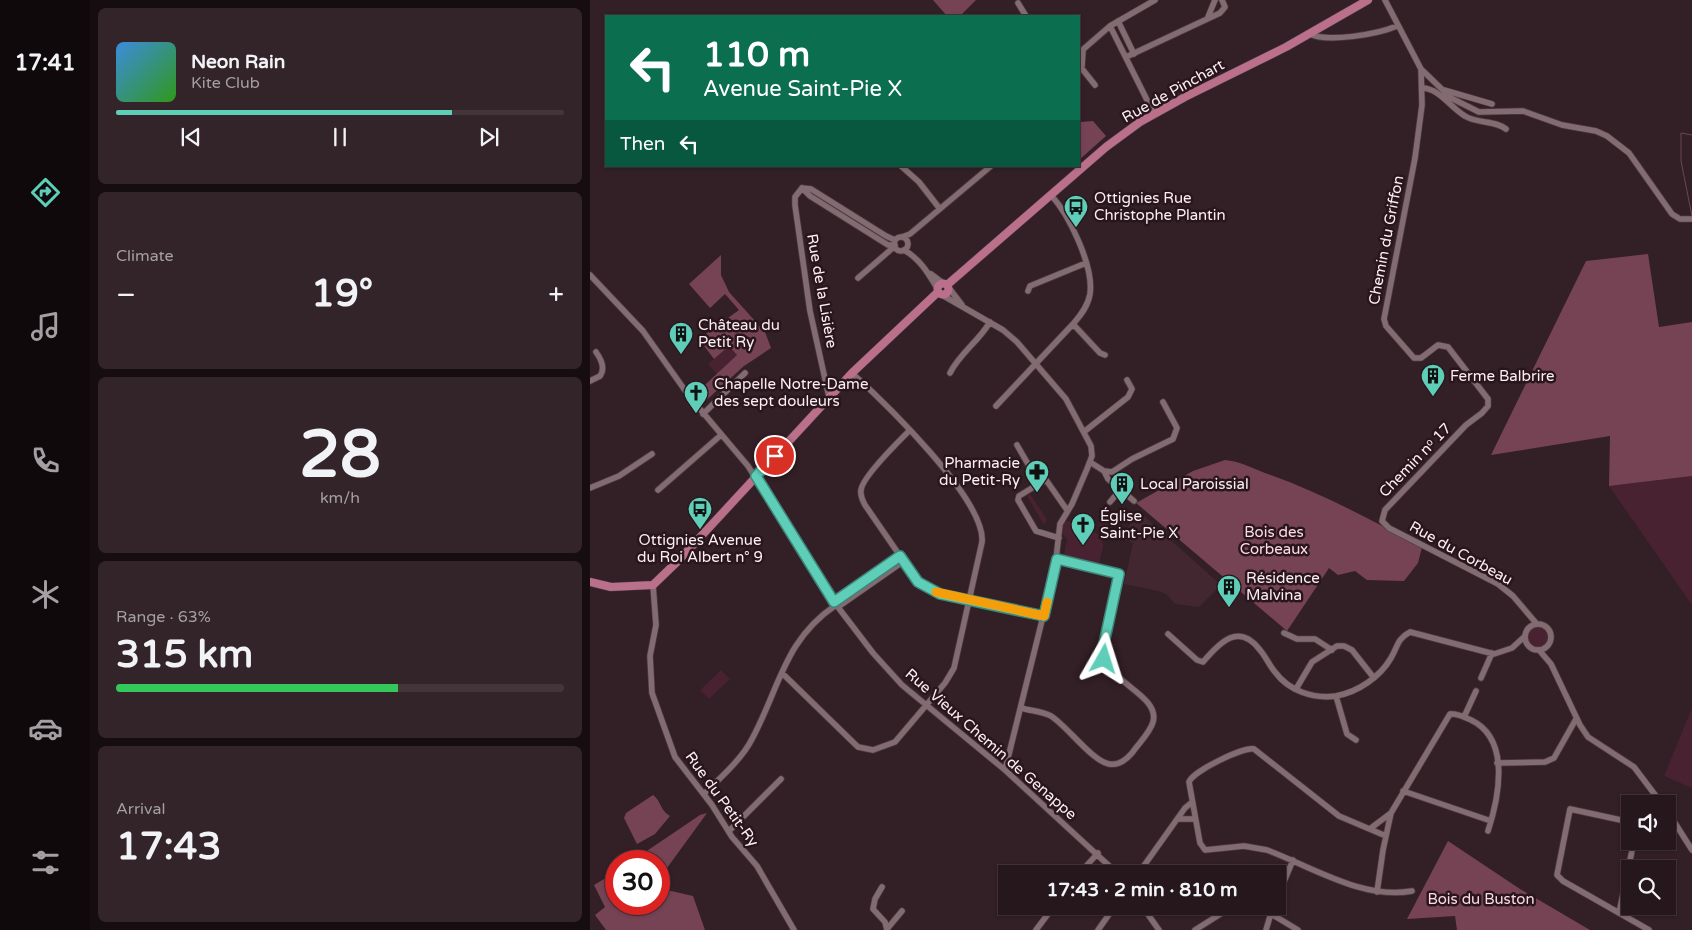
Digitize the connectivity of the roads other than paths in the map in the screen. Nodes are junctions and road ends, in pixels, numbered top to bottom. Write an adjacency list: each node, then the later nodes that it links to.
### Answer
1 (1155, 0): 9 (street)
2 (1214, 0): 8 (street)
3 (1222, 0): 8 (street)
4 (1368, 0): 12 (main road, Rue de Pinchart)
5 (1384, 0): 11 (street)
6 (1018, 4): 7 (street)
7 (1025, 15)
8 (1208, 17): 14 (street)
9 (1118, 21): 10 (street); 14 (street)
10 (1110, 26): 13 (street); 15 (street)
11 (1397, 26): 12 (street); 17 (street)
12 (1310, 34): 22 (main road, Rue de Pinchart)
13 (1081, 52): 16 (street)
14 (1134, 54): 15 (street)
15 (1126, 57): 22 (street)
16 (1080, 65): 18 (street)
17 (1421, 69): 19 (street, Chemin du Griffon); 20 (street)
18 (1095, 85)
19 (1422, 88): 23 (street); 51 (street, Chemin du Griffon)
20 (1440, 89): 21 (street); 30 (street)
21 (1492, 104)
22 (1154, 114): 28 (main road, Rue de Pinchart)
23 (1506, 128)
24 (902, 167): 29 (street)
25 (989, 167): 29 (street)
26 (793, 187): 27 (street)
27 (801, 190): 31 (street); 47 (street, Rue de la Lisière)
28 (1051, 196): 32 (street); 35 (main road, Rue de Pinchart)
29 (940, 209): 31 (street)
30 (1691, 219)
31 (899, 244): 34 (street); 35 (street)
32 (1086, 263): 36 (street); 38 (street)
33 (590, 275): 50 (street, Rue Vieux Chemin de Genappe)
34 (858, 278)
35 (943, 289): 37 (street); 43 (main road, Rue de Pinchart)
36 (1028, 291)
37 (990, 322): 41 (street); 44 (street)
38 (1073, 324): 40 (street); 41 (street)
39 (596, 352): 46 (street)
40 (1105, 355)
41 (1036, 363): 49 (street); 53 (street)
42 (745, 373): 50 (street)
43 (852, 373): 47 (main road, Rue de Pinchart); 52 (street)
44 (950, 373)
45 (1127, 380): 53 (street)
46 (590, 381)
47 (829, 397): 59 (main road, Rue de Pinchart)
48 (1163, 402): 58 (street)
49 (996, 406)
50 (703, 414): 54 (street, Rue Vieux Chemin de Genappe)
51 (1469, 423): 67 (street, Chemin nᵒ 17)
52 (910, 430): 69 (street); 73 (street)
53 (1085, 431): 57 (street)
54 (721, 435): 59 (street, Rue Vieux Chemin de Genappe); 62 (street)
55 (1017, 445): 60 (street)
56 (652, 454): 61 (street)
57 (1090, 462): 58 (street); 66 (street)
58 (1104, 471): 63 (street)
59 (756, 476): 72 (main road, Rue de Pinchart); 74 (street, Rue Vieux Chemin de Genappe)
60 (1045, 480): 66 (street); 68 (street)
61 (590, 488)
62 (658, 490)
63 (1120, 490): 64 (street); 65 (street)
64 (1134, 501)
65 (1110, 502)
66 (1067, 510): 68 (street)
67 (1382, 517): 75 (street, Rue du Corbeau)
68 (1058, 538): 70 (street)
69 (902, 559): 73 (street); 74 (street)
70 (1057, 559): 76 (street); 96 (street)
71 (590, 582): 72 (main road)
72 (653, 585): 104 (street, Rue du Petit-Ry)
73 (970, 600): 76 (street); 95 (street)
74 (836, 604): 89 (street); 95 (street, Rue Vieux Chemin de Genappe)
75 (1527, 615): 77 (street, Rue du Corbeau); 78 (street, Rue du Corbeau)
76 (1044, 616): 96 (street)
77 (1536, 623): 78 (street); 83 (street, Rue du Corbeau)
78 (1529, 627): 81 (street)
79 (1284, 633): 85 (street)
80 (1168, 634): 92 (street)
81 (1524, 637): 82 (street); 84 (street)
82 (1528, 646): 84 (street); 86 (street, Rue du Corbeau)
83 (1548, 646): 86 (street); 88 (street, Rue du Corbeau)
84 (1512, 648): 87 (street)
85 (1332, 650): 90 (street); 92 (street)
86 (1539, 650): 88 (street, Rue du Corbeau)
87 (1492, 653): 90 (street); 91 (street)
88 (1551, 664): 98 (street, Rue du Corbeau)
89 (782, 672): 95 (street); 104 (street)
90 (1374, 678): 94 (street)
91 (1481, 678)
92 (1296, 689): 94 (street)
93 (1476, 690): 97 (street)
94 (1336, 696): 99 (street)
95 (927, 704): 101 (street, Rue Vieux Chemin de Genappe)
96 (1021, 708): 101 (street)
97 (1464, 717): 100 (street); 103 (street)
98 (1576, 719): 100 (street); 105 (street, Rue du Corbeau)
99 (1356, 740)
100 (1497, 763): 111 (street)
101 (1005, 770): 119 (street, Rue Vieux Chemin de Genappe)
102 (780, 779): 114 (street)
103 (1403, 791): 107 (street); 111 (street)
104 (704, 794): 114 (street, Rue du Petit-Ry)
105 (1655, 795)
106 (1191, 803): 108 (street); 109 (street); 113 (street)
107 (1391, 813): 113 (street); 116 (street)
108 (1178, 819): 109 (street); 123 (street)
109 (1195, 819): 120 (street)
110 (1621, 820): 129 (street)
111 (1491, 821): 115 (street)
112 (1676, 825): 118 (street)
113 (1371, 828): 116 (street)
114 (729, 831): 137 (street, Rue du Petit-Ry)
115 (1488, 831)
116 (1386, 836): 127 (street)
117 (1632, 850): 129 (street)
118 (1692, 850)
119 (1098, 854): 121 (street); 122 (street, Rue Vieux Chemin de Genappe)
120 (1293, 860): 124 (street); 127 (street)
121 (1088, 865)
122 (1109, 865)
123 (1145, 865)
124 (1286, 877)
125 (882, 886): 136 (street)
126 (1412, 891): 127 (street)
127 (1377, 892)
128 (902, 910): 136 (street)
129 (1619, 913): 144 (street)
130 (1047, 915): 138 (street)
131 (1109, 915): 139 (street)
132 (1148, 915): 140 (street)
133 (1219, 915): 141 (street)
134 (1271, 915): 142 (street)
135 (1275, 915): 143 (street)
136 (887, 929)
137 (794, 930)
138 (1036, 930)
139 (1098, 930)
140 (1159, 930)
141 (1195, 930)
142 (1266, 930)
143 (1298, 930)
144 (1649, 930)

